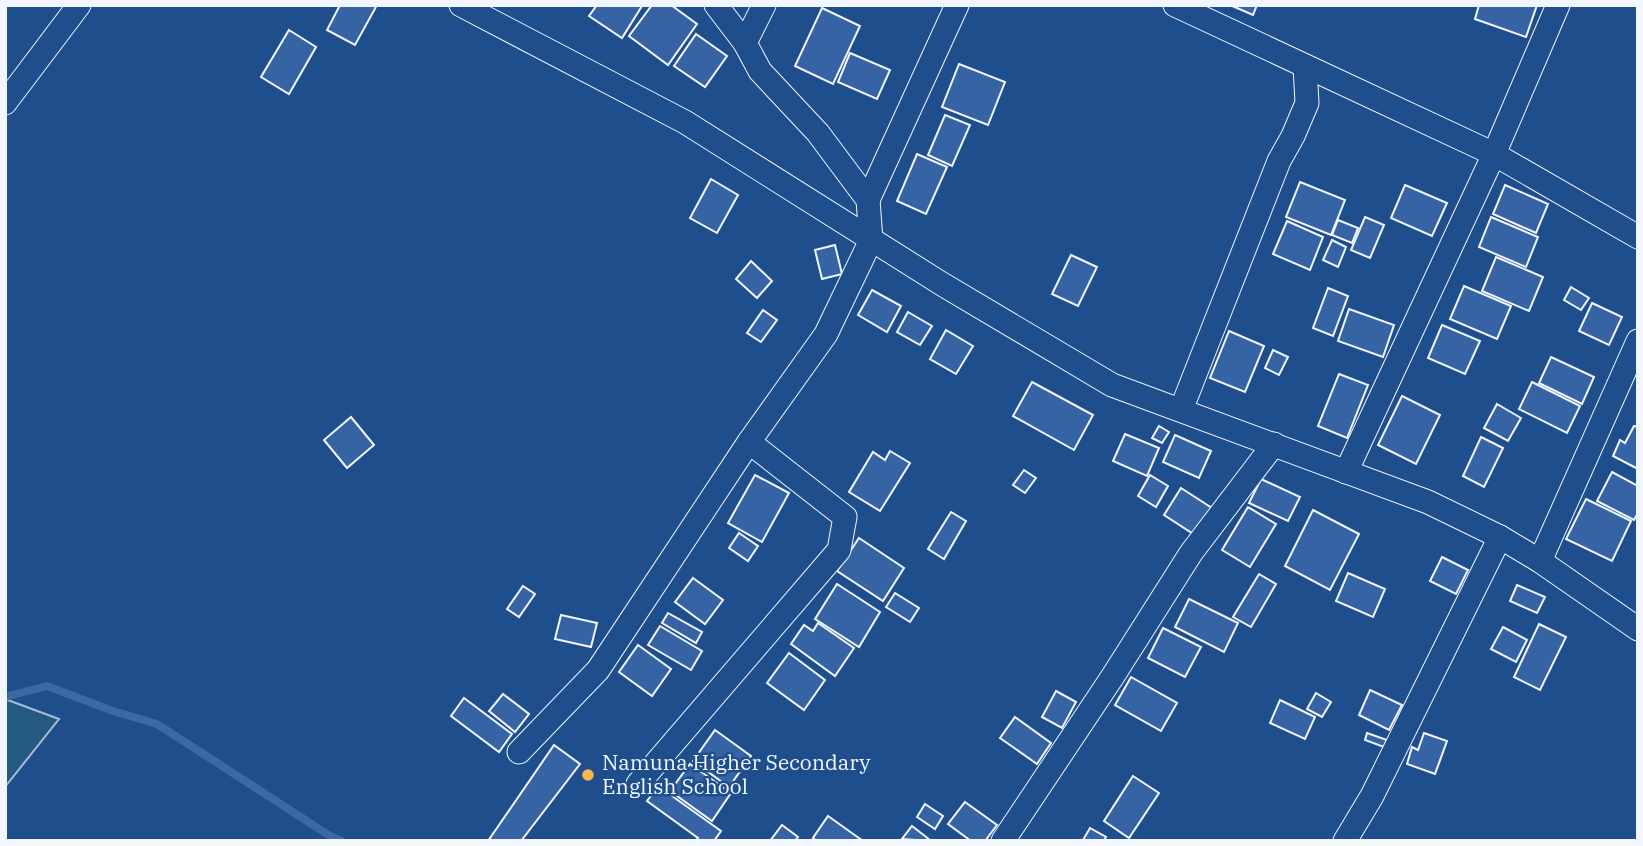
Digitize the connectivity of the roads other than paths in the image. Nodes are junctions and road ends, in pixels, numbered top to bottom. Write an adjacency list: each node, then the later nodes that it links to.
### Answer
1 (79, 5): 10 (street)
2 (461, 5): 14 (street)
3 (716, 5): 8 (street)
4 (764, 5): 8 (street)
5 (957, 5): 12 (street)
6 (1175, 5): 9 (street)
7 (1558, 5): 11 (street)
8 (745, 43): 12 (street)
9 (1305, 66): 11 (street); 16 (street)
10 (5, 103)
11 (1494, 154): 13 (street); 19 (street)
12 (868, 200): 14 (street)
13 (1638, 237)
14 (871, 240): 16 (street); 17 (street)
15 (1638, 341): 21 (street)
16 (1181, 410): 18 (street)
17 (748, 442): 23 (street); 24 (street)
18 (1274, 444): 19 (street); 25 (street)
19 (1346, 472): 20 (street)
20 (1500, 537): 21 (street); 26 (street)
21 (1539, 561): 22 (street)
22 (1638, 629)
23 (519, 752)
24 (638, 784)
25 (1003, 841)
26 (1345, 841)

